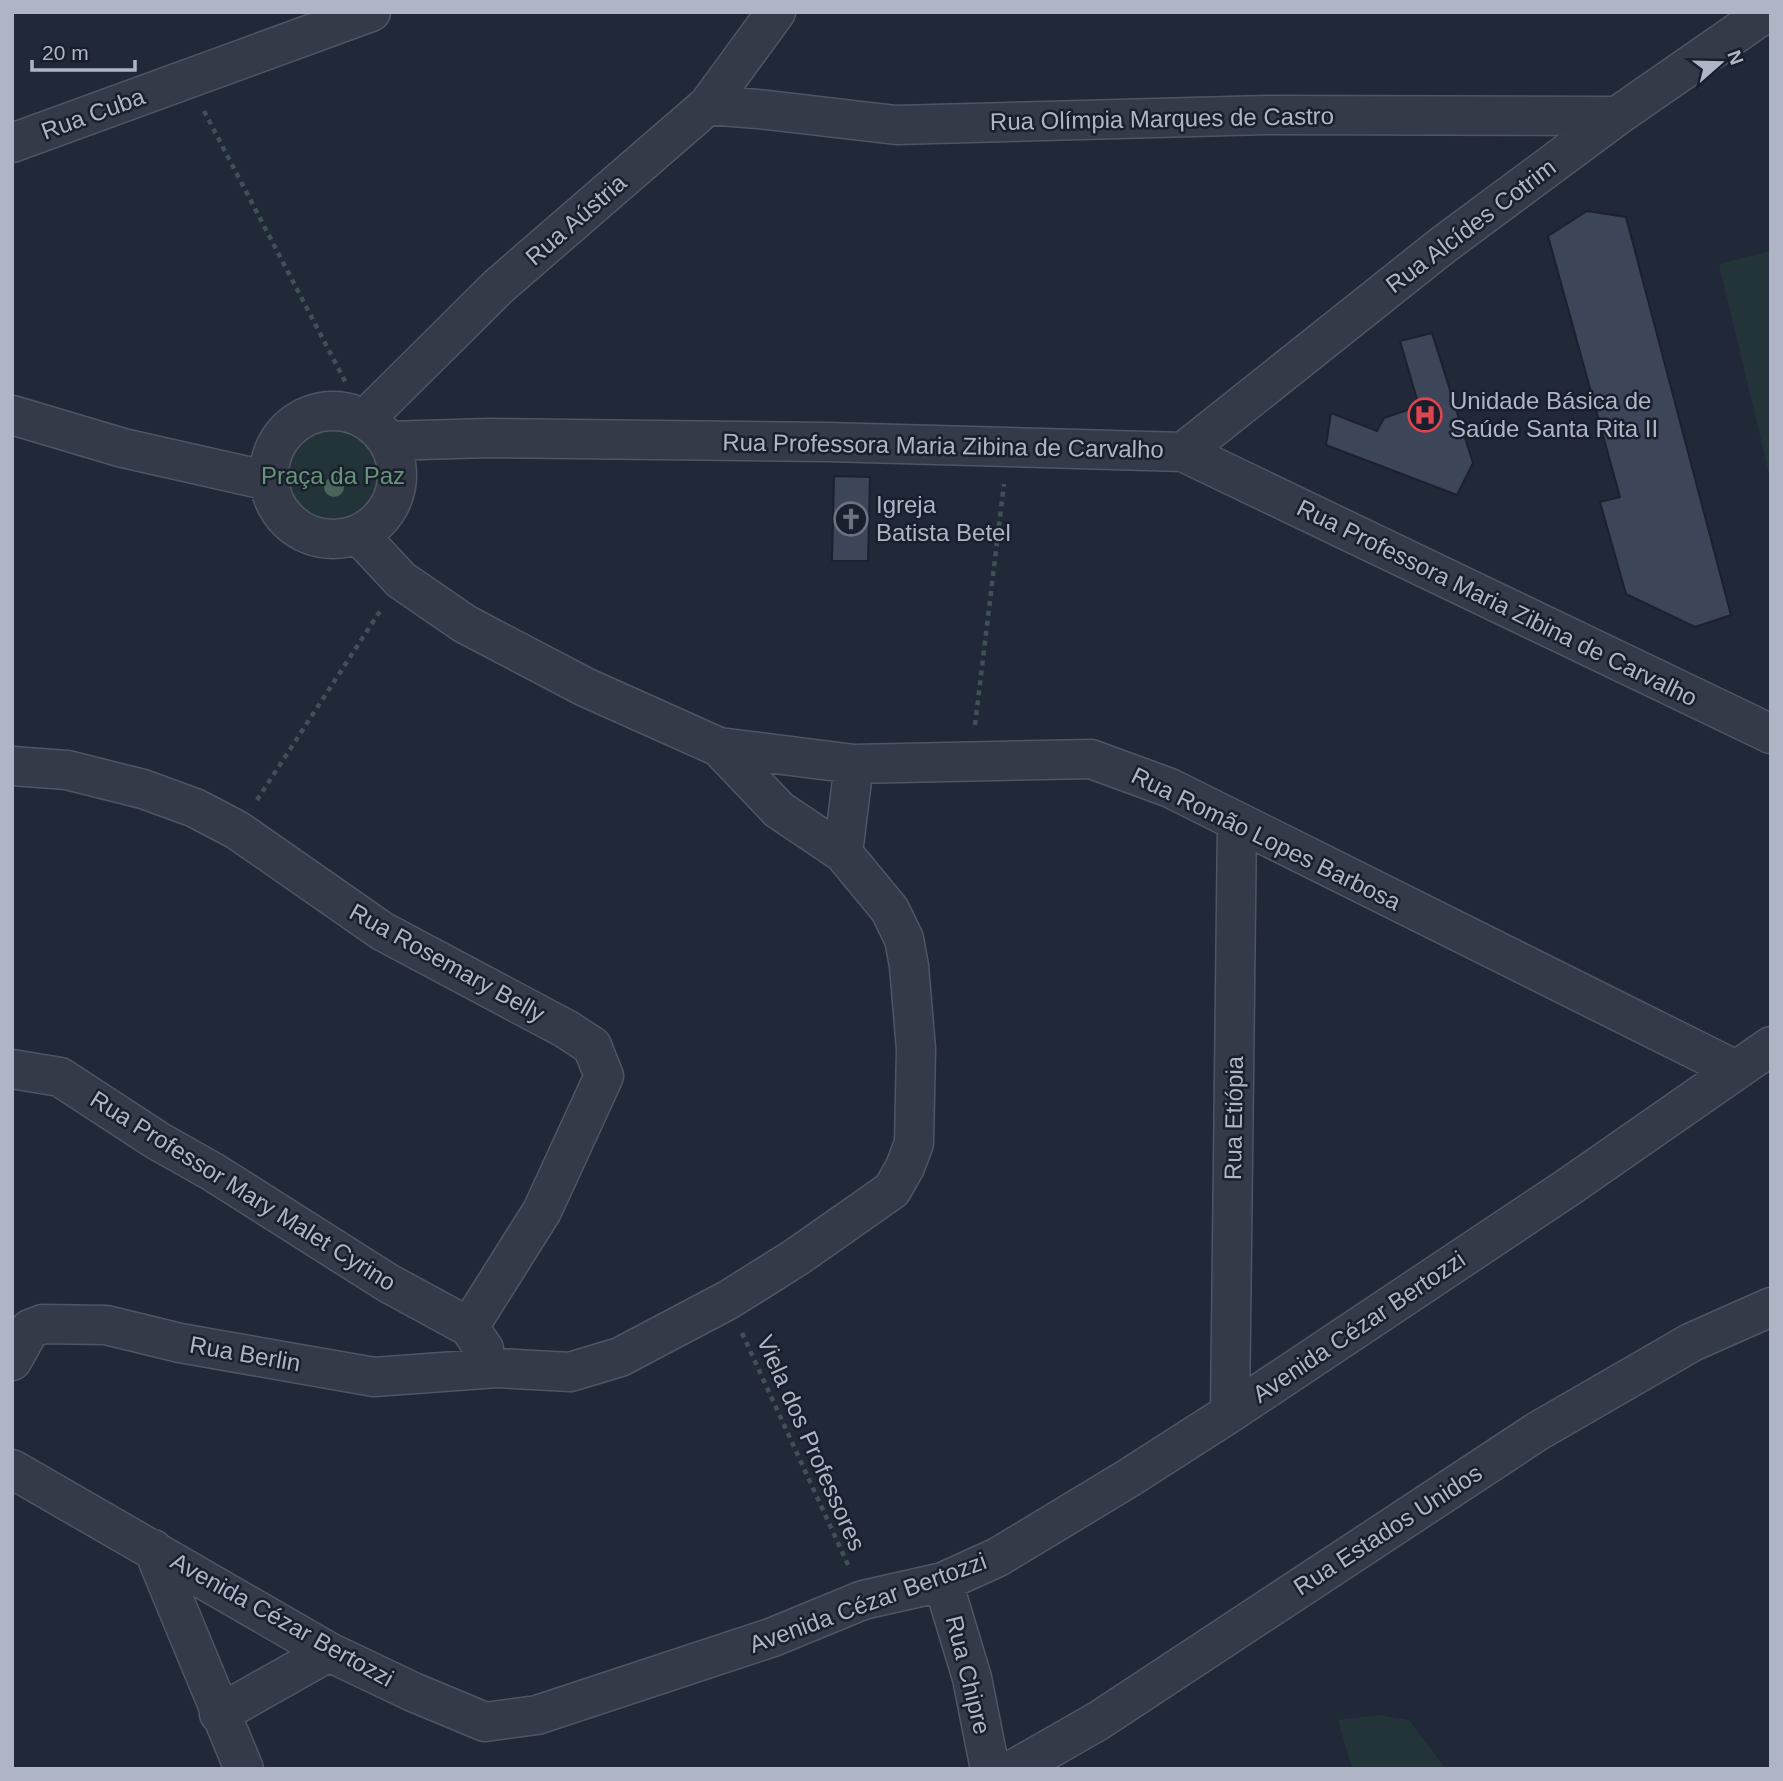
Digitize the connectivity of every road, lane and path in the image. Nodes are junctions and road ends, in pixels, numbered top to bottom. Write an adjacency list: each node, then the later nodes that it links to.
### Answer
1 (370, 12): 4 (street, Rua Cuba)
2 (776, 12): 5 (street, Rua Aústria)
3 (1767, 12): 6 (street, Rua Alcídes Cotrim)
4 (187, 79): 7 (street, Rua Cuba); 9 (path)
5 (708, 105): 6 (street, Rua Olímpia Marques de Castro); 9 (street, Rua Aústria)
6 (1617, 116): 11 (street, Rua Alcídes Cotrim)
7 (12, 143)
8 (12, 415): 12 (street)
9 (376, 430): 10 (street, Rua Professora Maria Zibina de Carvalho); 12 (street); 13 (street)
10 (1008, 448): 11 (street, Rua Professora Maria Zibina de Carvalho); 17 (path)
11 (1183, 452): 15 (street, Rua Professora Maria Zibina de Carvalho)
12 (269, 481): 13 (street)
13 (359, 535): 14 (street)
14 (401, 580): 16 (street); 21 (path)
15 (1771, 734)
16 (719, 747): 18 (street, Rua Romão Lopes Barbosa); 22 (street, Rua Berlin)
17 (971, 762): 18 (street, Rua Romão Lopes Barbosa); 20 (street, Rua Romão Lopes Barbosa)
18 (854, 764): 22 (street)
19 (12, 766): 21 (street, Rua Rosemary Belly)
20 (1237, 822): 25 (street, Rua Romão Lopes Barbosa); 31 (street, Rua Etiópia)
21 (237, 830): 28 (street, Rua Rosemary Belly)
22 (843, 853): 26 (street, Rua Berlin)
23 (1771, 1046): 25 (street, Avenida Cézar Bertozzi)
24 (12, 1069): 28 (street, Rua Professor Mary Malet Cyrino)
25 (1736, 1070): 31 (street, Avenida Cézar Bertozzi)
26 (728, 1300): 30 (street, Rua Berlin); 35 (path, Viela dos Professores)
27 (1771, 1307): 40 (street, Rua Estados Unidos)
28 (469, 1327): 30 (street)
29 (12, 1361): 30 (street, Rua Berlin)
30 (497, 1368)
31 (1230, 1413): 34 (street, Avenida Cézar Bertozzi)
32 (12, 1469): 33 (street, Avenida Cézar Bertozzi)
33 (153, 1549): 36 (street, Avenida Cézar Bertozzi); 37 (street)
34 (943, 1582): 35 (street, Avenida Cézar Bertozzi); 39 (street, Rua Chipre)
35 (863, 1600): 36 (street, Avenida Cézar Bertozzi)
36 (330, 1652): 37 (street)
37 (219, 1714): 38 (street)
38 (244, 1769)
39 (990, 1769)
40 (1014, 1769)

